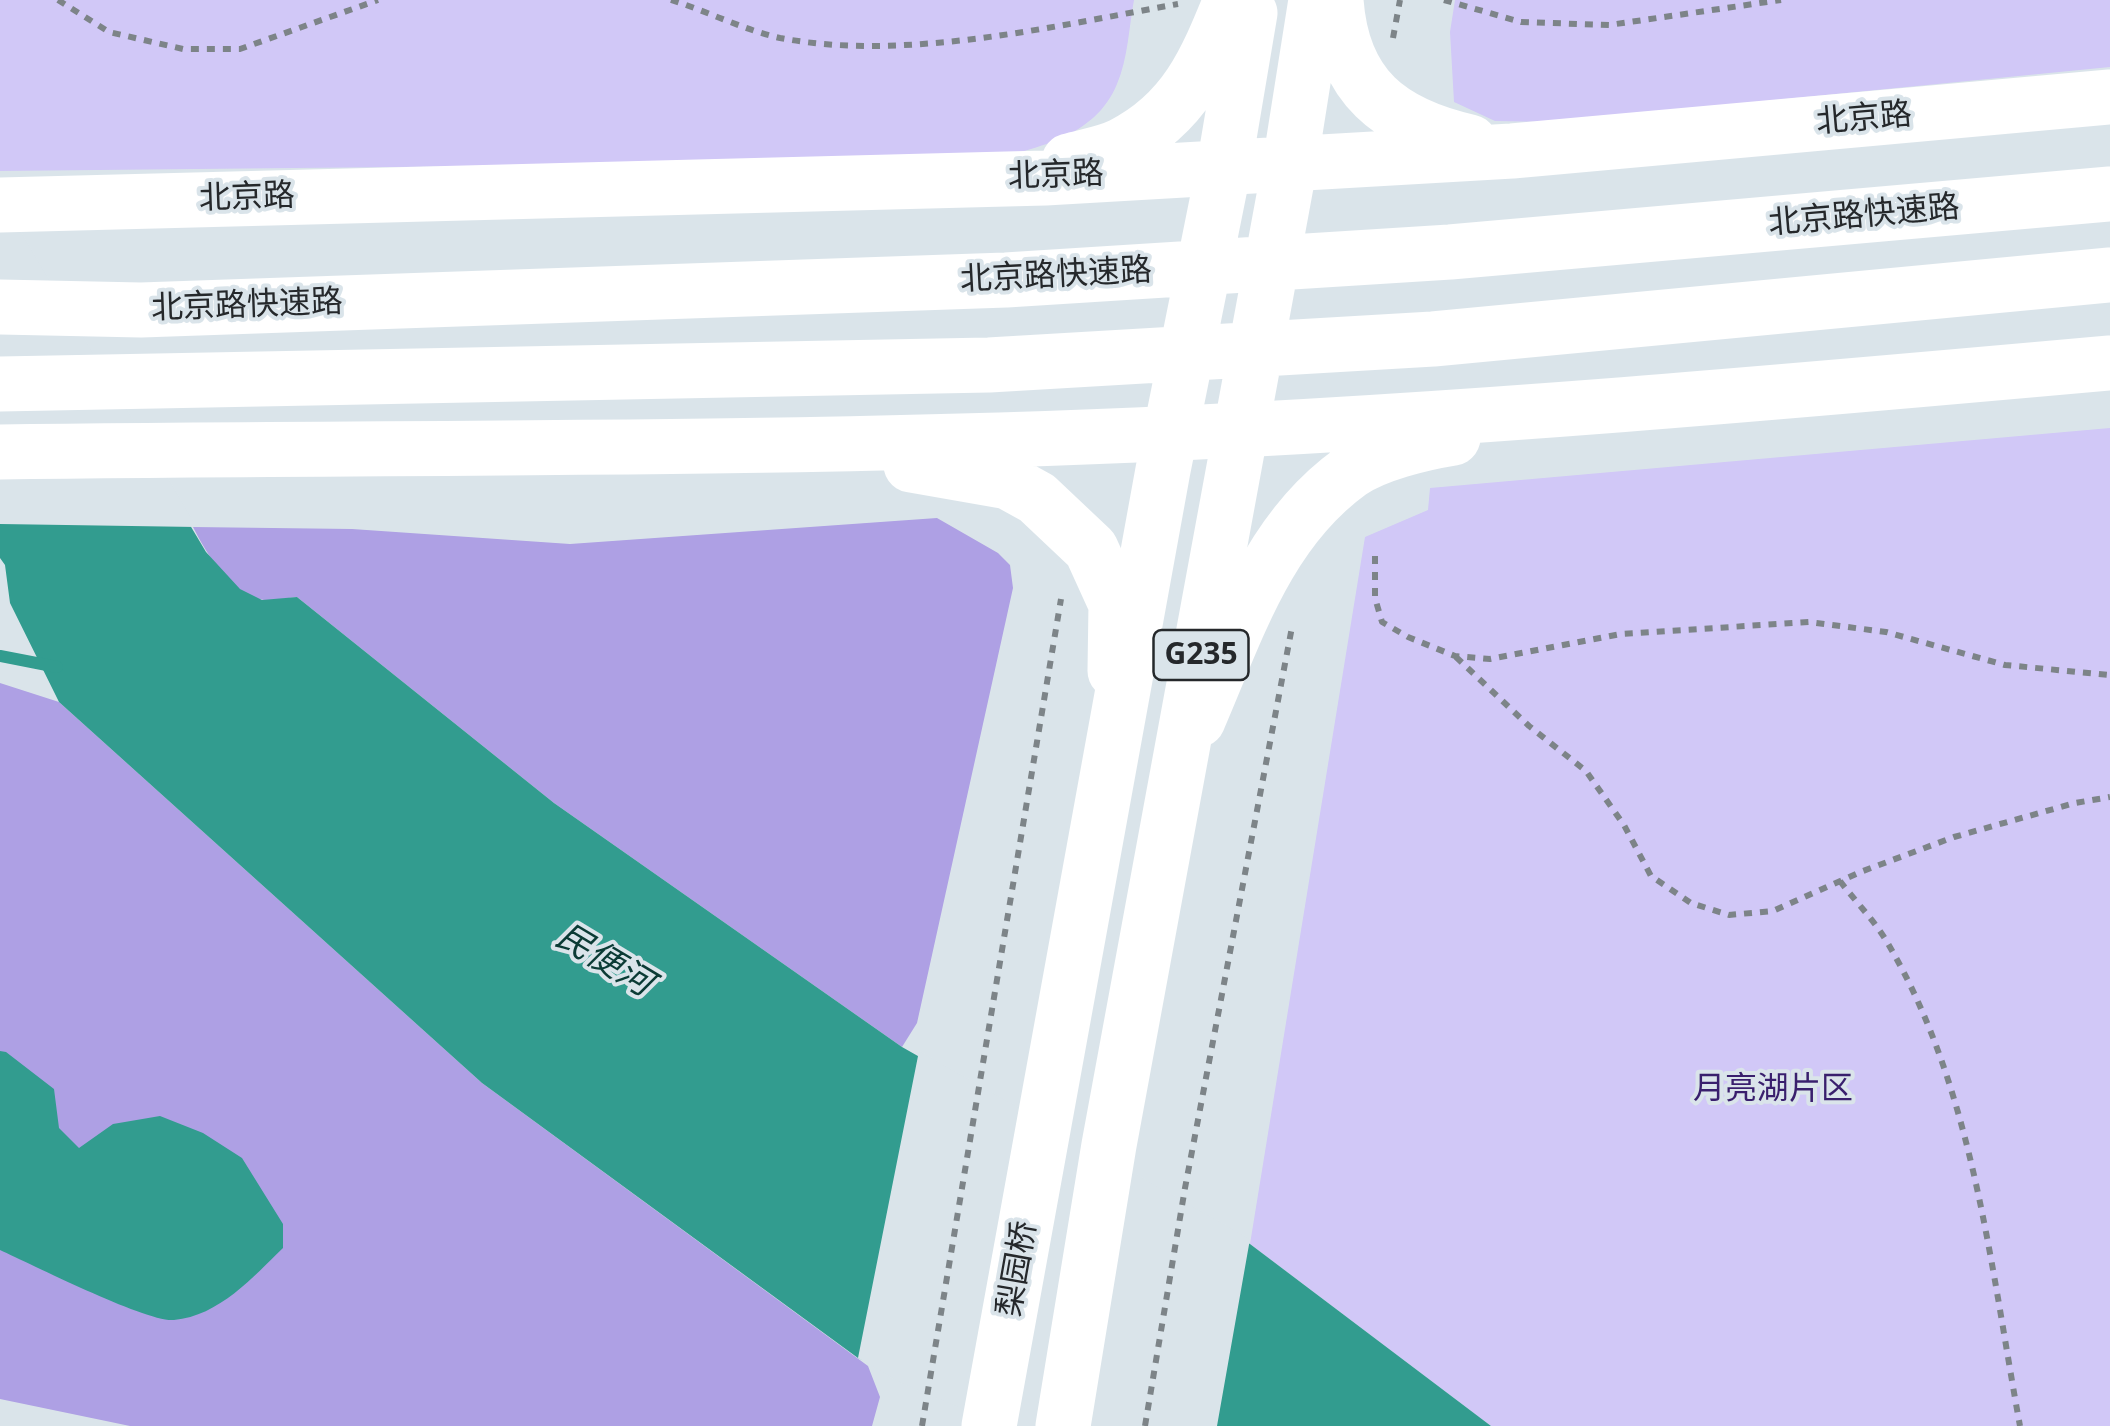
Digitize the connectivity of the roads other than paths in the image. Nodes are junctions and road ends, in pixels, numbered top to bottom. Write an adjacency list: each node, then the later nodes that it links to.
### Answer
1 (1252, 0): 8 (main road)
2 (1316, 0): 7 (main road)
3 (1336, 0): 6 (main road)
4 (1204, 2): 9 (main road)
5 (2110, 97): 6 (main road, 北京路)
6 (1512, 151): 7 (main road, 北京路)
7 (1290, 164): 8 (main road, 北京路); 17 (main road, G235)
8 (1224, 168): 9 (main road, 北京路); 18 (main road, G235)
9 (956, 180): 11 (main road, 北京路)
10 (2110, 194): 13 (main road, 北京路快速路)
11 (6, 205)
12 (2110, 275): 15 (main road)
13 (0, 307)
14 (2110, 364): 16 (main road)
15 (0, 384)
16 (1639, 405): 17 (main road); 22 (main road)
17 (1244, 428): 18 (main road); 22 (main road, G235)
18 (1170, 433): 19 (main road); 21 (main road, G235)
19 (643, 446): 20 (main road); 21 (main road)
20 (0, 452)
21 (1115, 734): 23 (main road, 梨园桥 / G235)
22 (1182, 760): 24 (main road, G235)
23 (989, 1426)
24 (1063, 1426)

